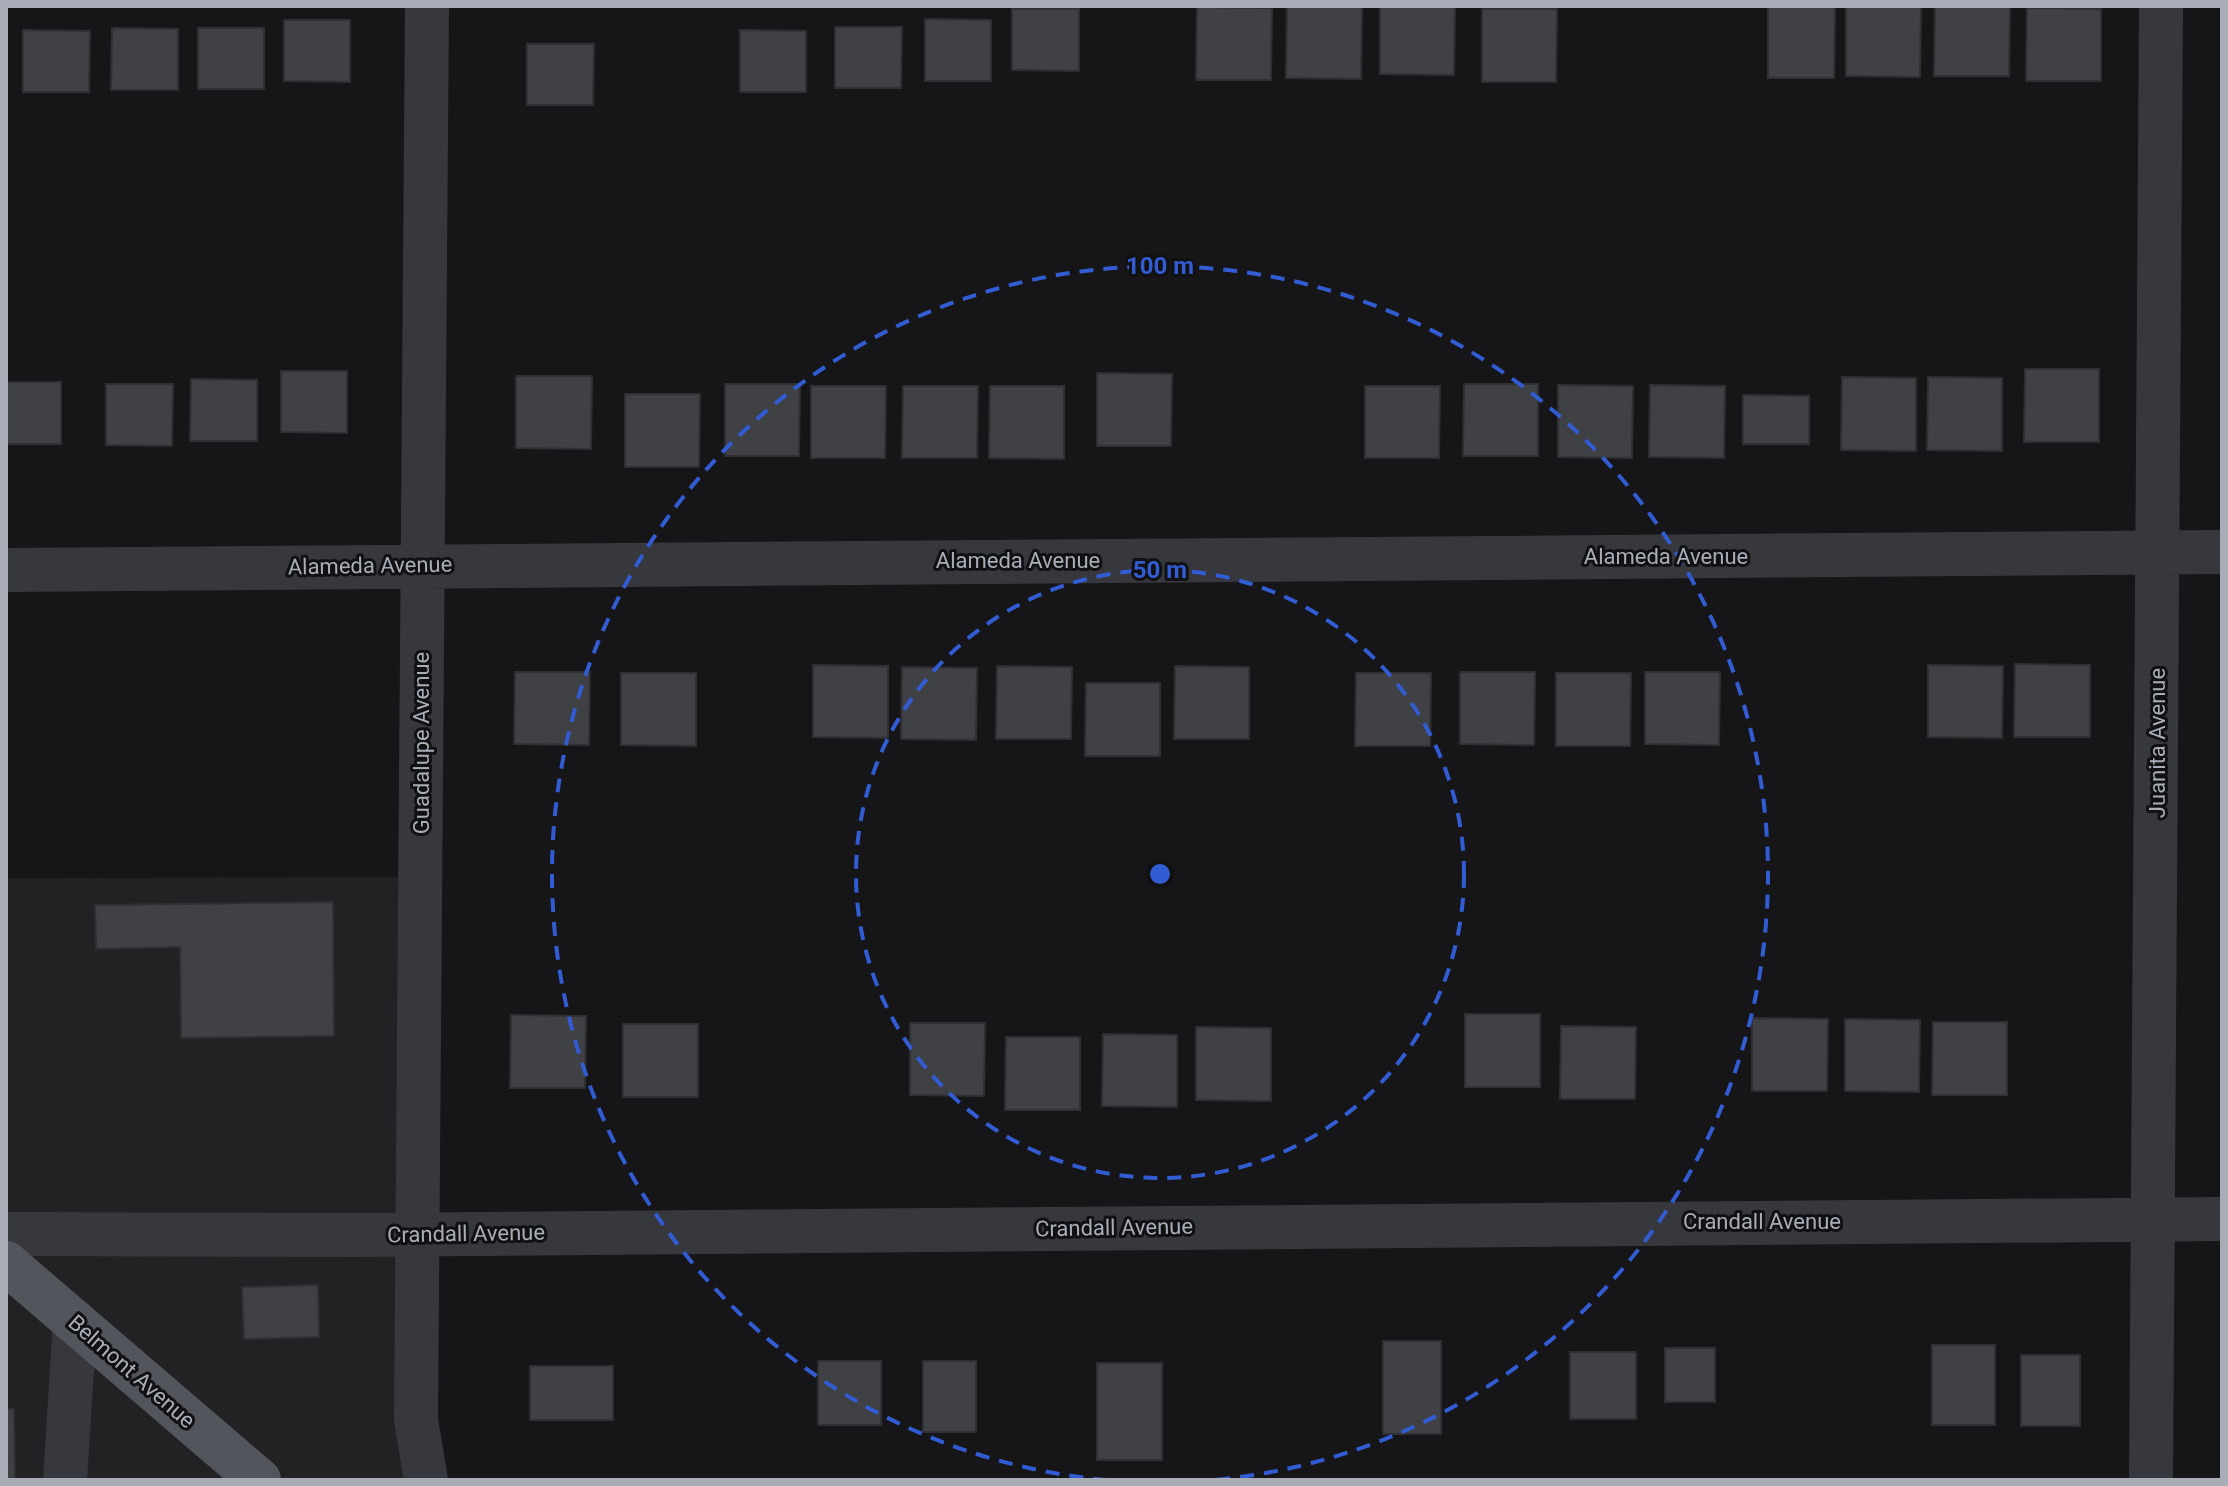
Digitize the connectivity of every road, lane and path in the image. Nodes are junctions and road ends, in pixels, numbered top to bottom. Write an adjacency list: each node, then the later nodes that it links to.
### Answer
1 (427, 6): 5 (street, Guadalupe Avenue)
2 (2161, 6): 3 (street, Juanita Avenue)
3 (2158, 552): 4 (street, Alameda Avenue); 5 (street, Alameda Avenue); 8 (street, Juanita Avenue)
4 (2222, 552)
5 (422, 565): 6 (street, Alameda Avenue); 9 (street, Guadalupe Avenue)
6 (6, 570)
7 (2222, 1219): 8 (street, Crandall Avenue)
8 (2153, 1220): 9 (street, Crandall Avenue); 16 (street, Juanita Avenue)
9 (418, 1233): 10 (street, Crandall Avenue); 15 (street, Guadalupe Avenue)
10 (6, 1234)
11 (6, 1263): 12 (main road, Belmont Avenue)
12 (75, 1322): 13 (street); 14 (main road, Belmont Avenue)
13 (65, 1480)
14 (259, 1480)
15 (426, 1480)
16 (2151, 1480)

